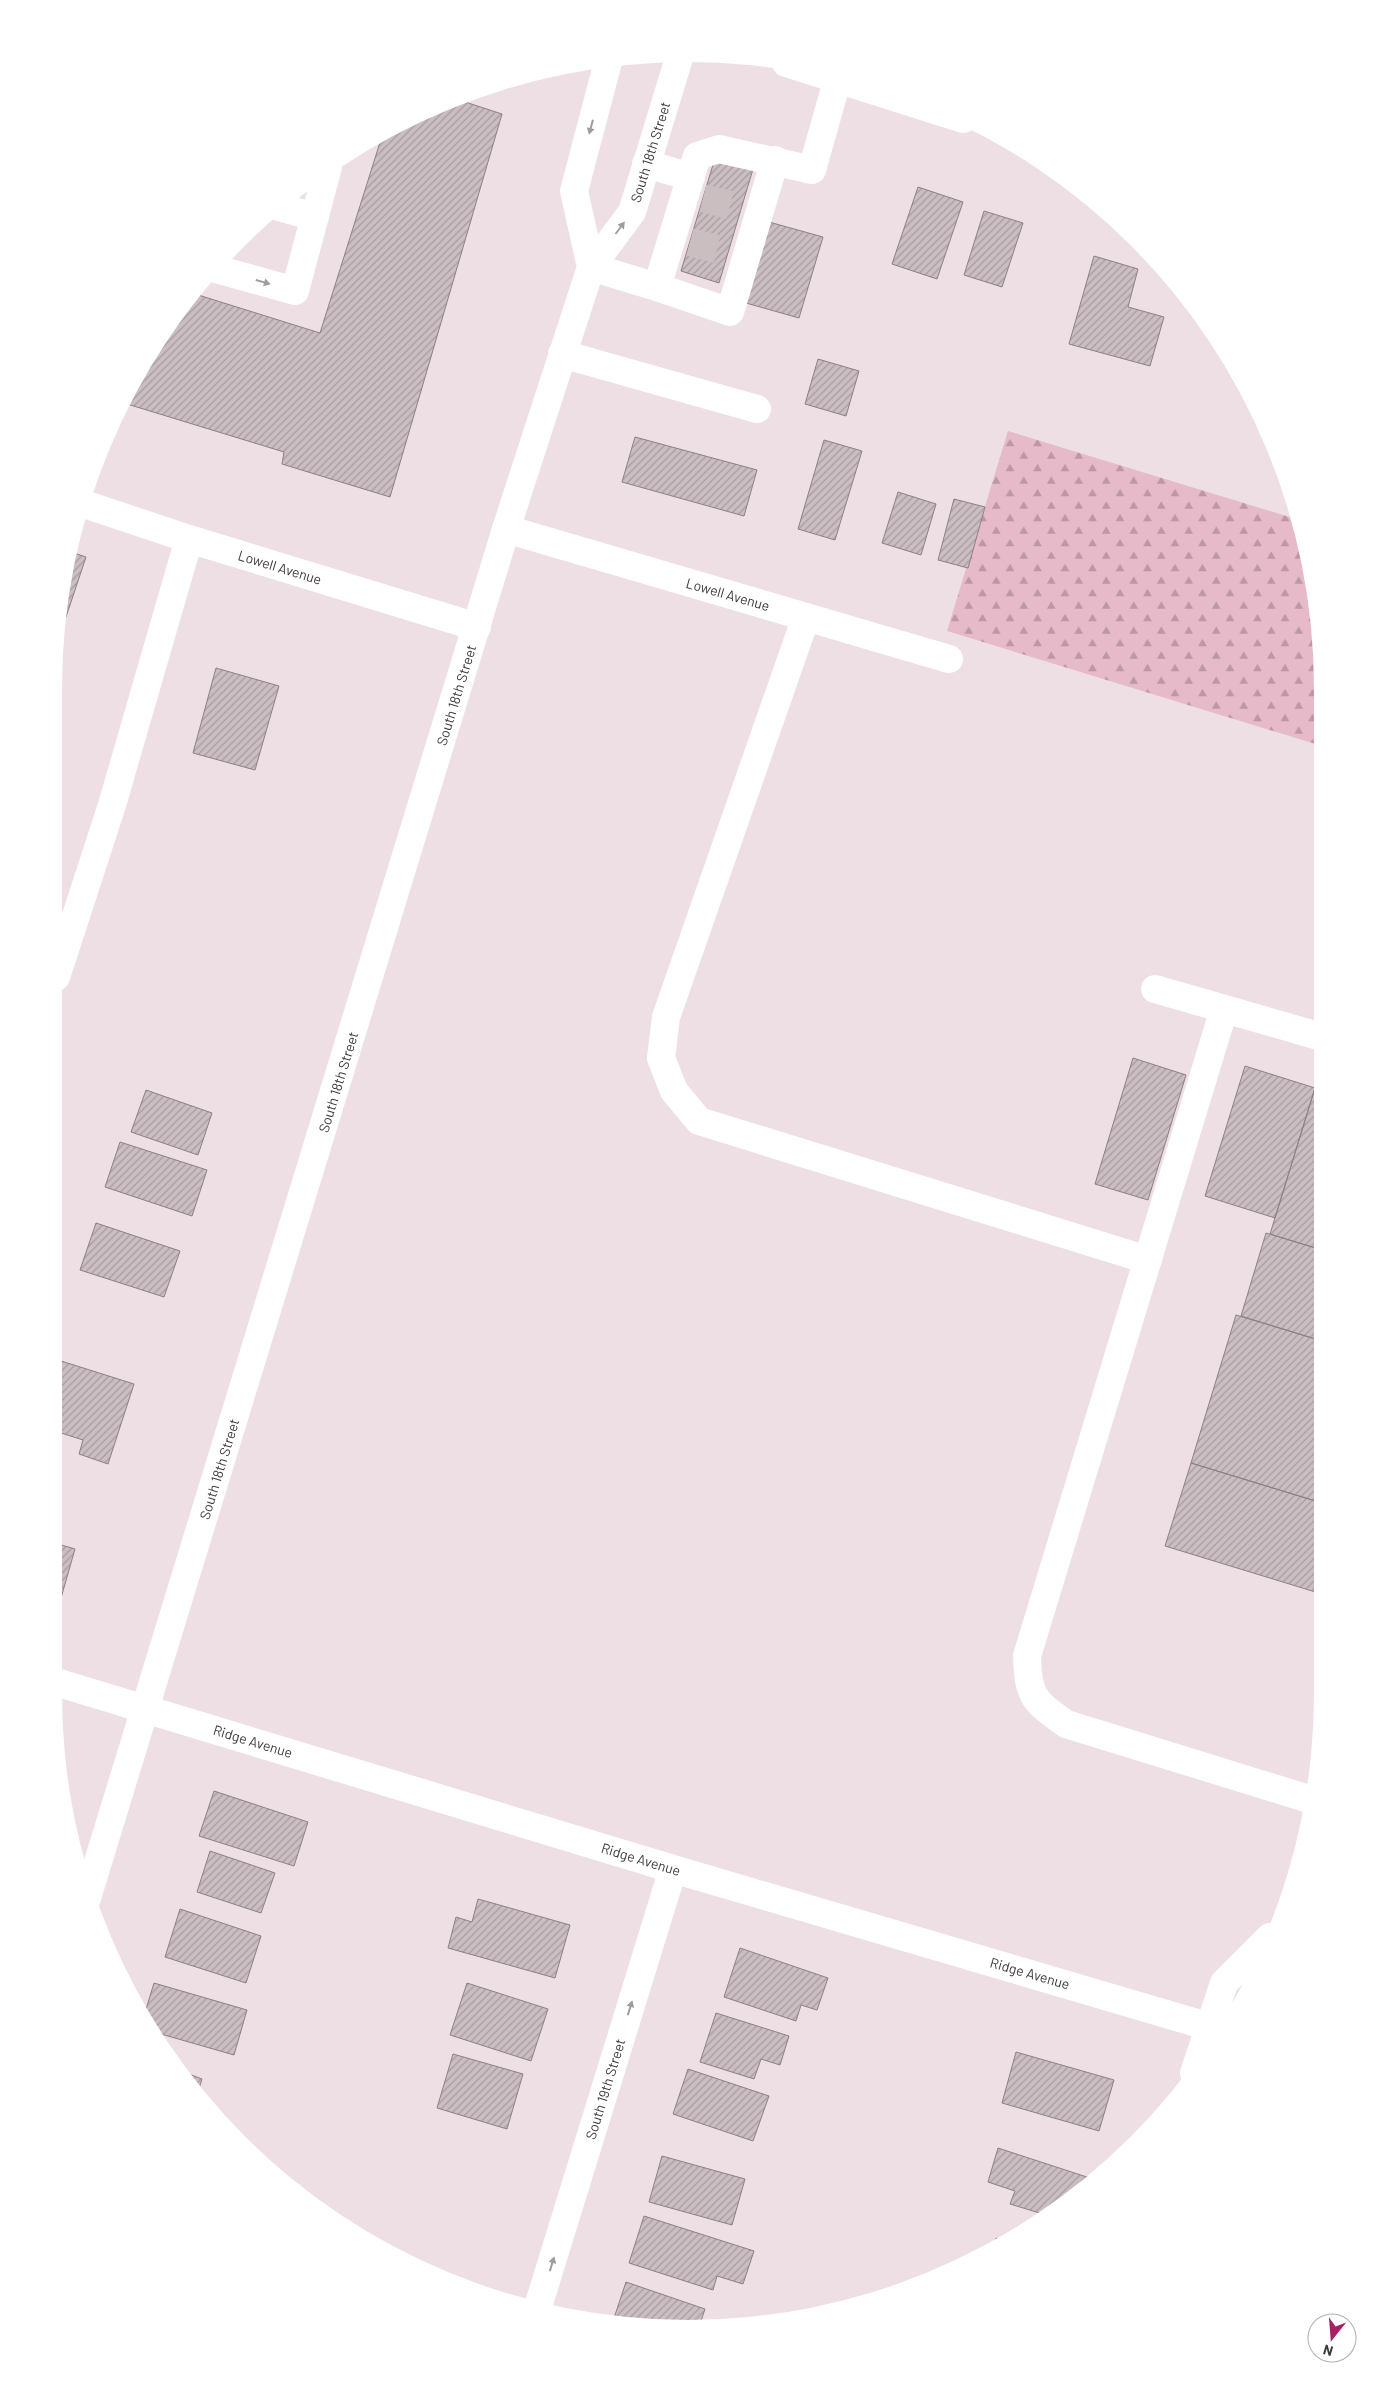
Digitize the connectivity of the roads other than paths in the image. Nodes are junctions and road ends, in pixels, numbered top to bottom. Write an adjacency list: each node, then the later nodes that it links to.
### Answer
1 (677, 63): 6 (street, South 18th Street)
2 (606, 68): 11 (street, one-way to 11)
3 (837, 81): 4 (street); 5 (street)
4 (888, 95)
5 (774, 160): 8 (street); 13 (street)
6 (646, 164): 8 (street); 11 (street, South 18th Street, one-way to 6)
7 (325, 179): 10 (street)
8 (693, 189): 13 (street)
9 (287, 209): 10 (street)
10 (315, 217): 12 (street, one-way to 10)
11 (591, 266): 13 (street); 14 (street, South 18th Street)
12 (223, 271)
13 (657, 287)
14 (562, 354): 15 (street); 17 (street, South 18th Street)
15 (757, 409)
16 (90, 506): 18 (street, Lowell Avenue)
17 (506, 529): 19 (street, Lowell Avenue); 20 (street, South 18th Street)
18 (189, 539): 20 (street, Lowell Avenue); 22 (street)
19 (806, 617): 21 (street, Lowell Avenue); 26 (street)
20 (477, 627): 28 (street, South 18th Street)
21 (949, 659)
22 (63, 956)
23 (1155, 989): 24 (street)
24 (1224, 1009): 25 (street); 26 (street)
25 (1314, 1034)
26 (1148, 1260): 29 (street)
27 (63, 1684): 28 (street, Ridge Avenue)
28 (146, 1709): 30 (street, Ridge Avenue); 31 (street, South 18th Street)
29 (1305, 1798)
30 (674, 1868): 33 (street, Ridge Avenue); 35 (street, South 19th Street, one-way to 30)
31 (92, 1882)
32 (1262, 1945): 33 (street)
33 (1216, 2028): 34 (street)
34 (1210, 2041)
35 (539, 2302)

